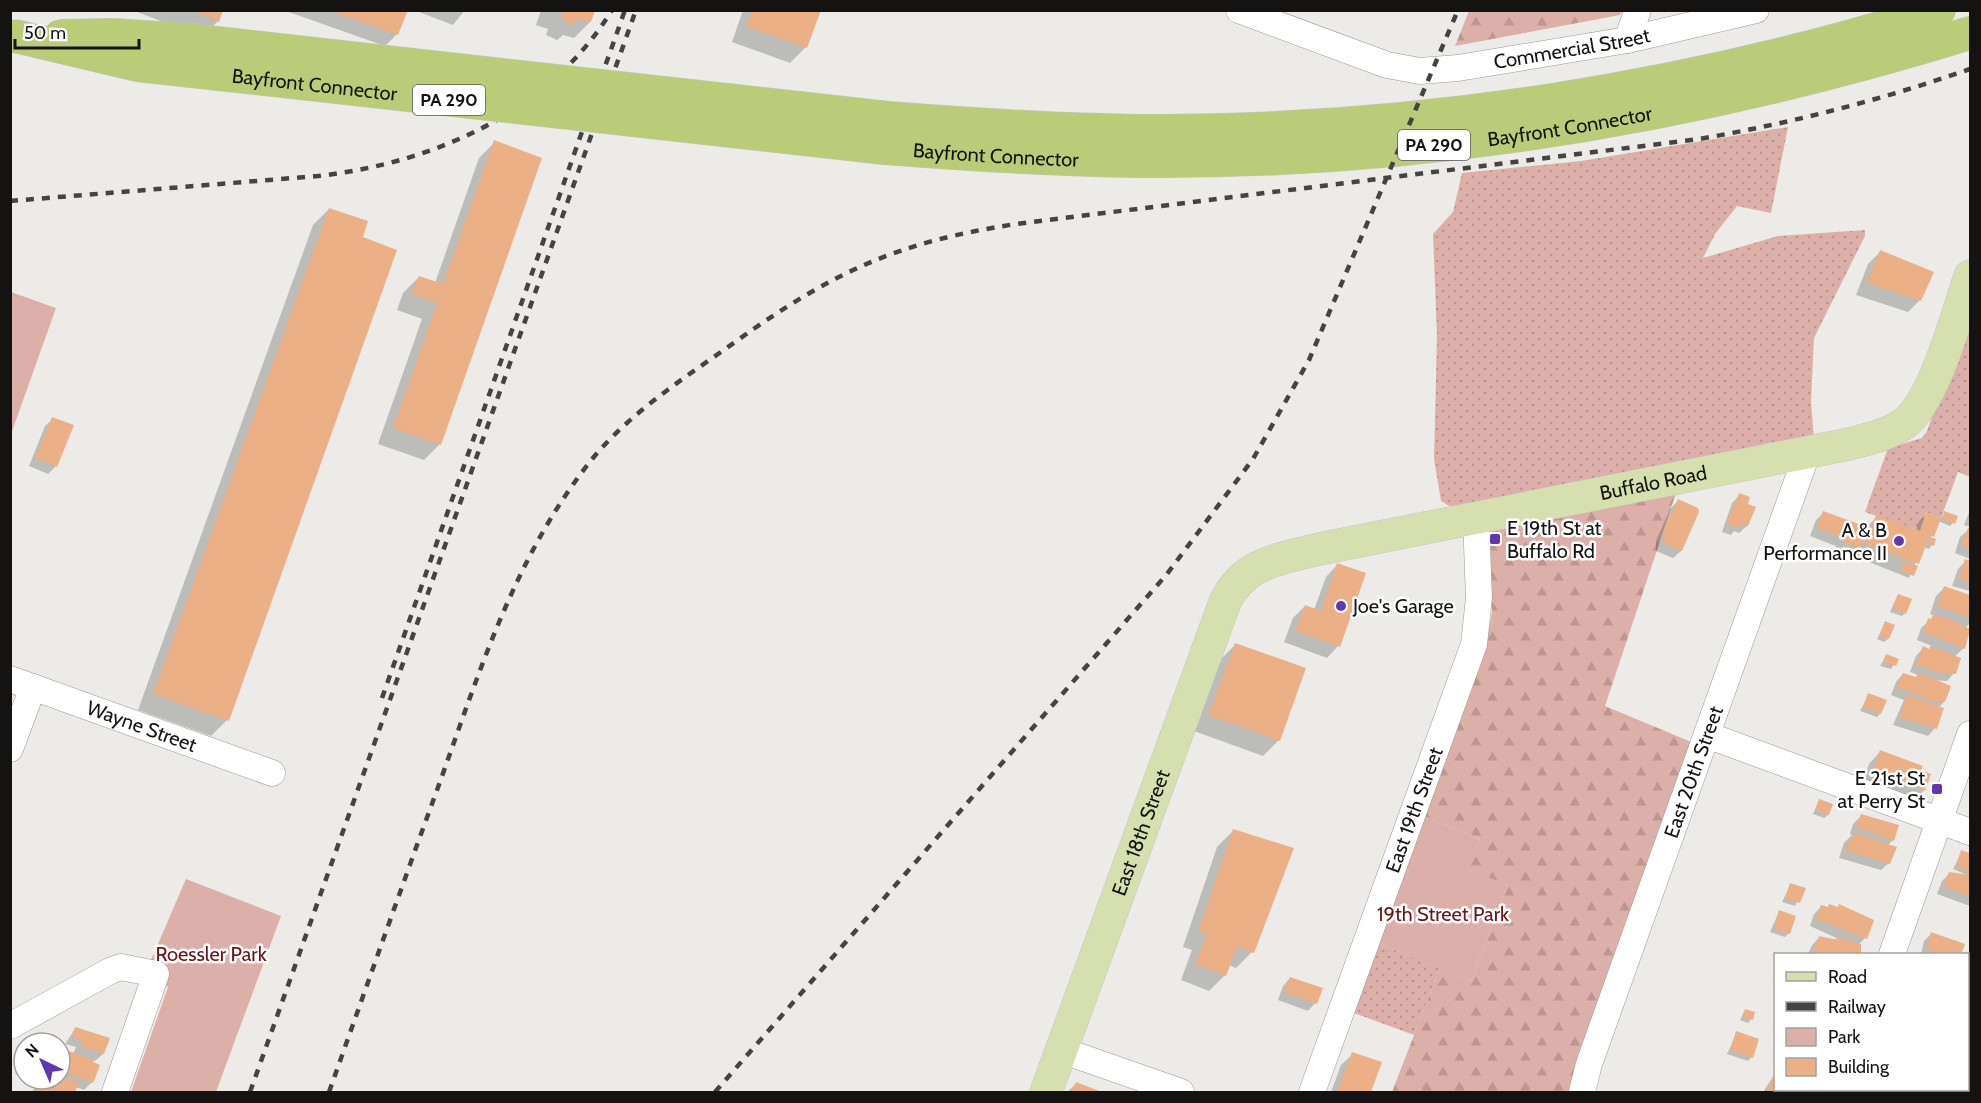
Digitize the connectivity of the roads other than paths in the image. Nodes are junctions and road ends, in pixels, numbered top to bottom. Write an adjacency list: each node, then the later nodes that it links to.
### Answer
1 (1239, 10): 7 (street, Commercial Street)
2 (1638, 10): 7 (street)
3 (1756, 10): 7 (street, Commercial Street)
4 (1939, 10): 8 (highway, Bayfront Connector / PA 290)
5 (1971, 33): 8 (highway, Bayfront Connector / PA 290)
6 (13, 36): 8 (highway, Bayfront Connector / PA 290, bridge)
7 (1627, 40)
8 (886, 133)
9 (1971, 276): 10 (main road, Buffalo Road)
10 (1808, 451): 11 (main road, Buffalo Road); 15 (street, East 20th Street)
11 (1476, 519): 12 (main road, Buffalo Road); 26 (street, East 19th Street)
12 (1241, 576): 22 (main road, East 18th Street)
13 (22, 683): 16 (street); 17 (street, Wayne Street)
14 (1971, 734): 18 (street)
15 (1707, 735): 18 (street); 27 (street, East 20th Street)
16 (10, 749)
17 (272, 773)
18 (1940, 821): 19 (street); 20 (street)
19 (1971, 832)
20 (1892, 953)
21 (10, 1026): 23 (street)
22 (1061, 1050): 24 (main road, East 18th Street); 25 (street)
23 (115, 1092)
24 (1046, 1092)
25 (1181, 1092)
26 (1312, 1092)
27 (1582, 1092)

